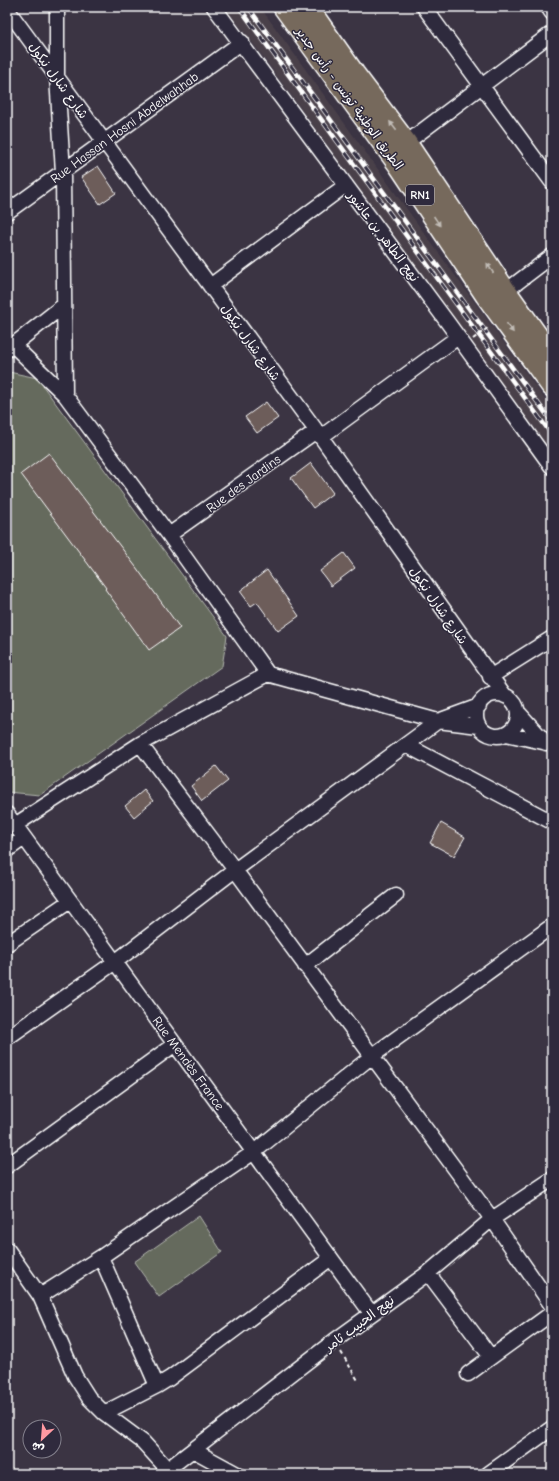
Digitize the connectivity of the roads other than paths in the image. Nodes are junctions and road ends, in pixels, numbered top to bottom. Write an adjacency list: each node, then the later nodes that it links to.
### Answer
1 (57, 7): 11 (street)
2 (214, 7): 10 (street, نهج الطاهر بن عاشور)
3 (284, 7): 21 (highway, الطريق الوطنية تونس - رأس جدير / RN1, one-way to 21)
4 (307, 7): 14 (highway, الطريق الوطنية تونس - رأس جدير / RN1, one-way to 4)
5 (424, 7): 12 (street)
6 (548, 7): 8 (street)
7 (7, 9): 11 (street, شارع شارل نيكول)
8 (552, 13)
9 (552, 33): 12 (street)
10 (242, 42): 13 (street, Rue Hassan Hosni Abdelwahhab); 17 (street, نهج الطاهر بن عاشور)
11 (57, 76): 13 (street, شارع شارل نيكول); 15 (street)
12 (481, 86): 14 (street); 16 (street)
13 (104, 142): 15 (street, Rue Hassan Hosni Abdelwahhab); 20 (street, شارع شارل نيكول)
14 (406, 143): 21 (highway, الطريق الوطنية تونس - رأس جدير / RN1, one-way to 14)
15 (63, 172): 18 (street, Rue Hassan Hosni Abdelwahhab); 22 (street)
16 (552, 182)
17 (346, 185): 20 (street); 23 (street, نهج الطاهر بن عاشور)
18 (7, 212)
19 (552, 256): 21 (street)
20 (210, 286): 28 (street, شارع شارل نيكول)
21 (498, 297): 25 (highway, الطريق الوطنية تونس - رأس جدير / RN1); 26 (highway, الطريق الوطنية تونس - رأس جدير / RN1, one-way to 26)
22 (64, 305): 24 (street); 27 (street)
23 (458, 337): 28 (street, Rue des Jardins); 29 (street, نهج الطاهر بن عاشور)
24 (10, 348): 27 (street)
25 (552, 357)
26 (552, 386)
27 (65, 395): 30 (street)
28 (318, 434): 30 (street, Rue des Jardins); 33 (street, شارع شارل نيكول)
29 (552, 467)
30 (169, 536): 32 (street)
31 (552, 638): 33 (street)
32 (268, 674): 37 (street); 40 (street)
33 (490, 678): 34 (street, شارع شارل نيكول); 35 (street)
34 (504, 696): 35 (street); 36 (street)
35 (481, 702): 37 (street); 38 (street)
36 (518, 712): 39 (street); 41 (street)
37 (438, 720): 38 (street); 42 (street)
38 (480, 726): 39 (street)
39 (506, 734): 41 (street)
40 (140, 744): 45 (street); 48 (street)
41 (549, 744)
42 (406, 745): 44 (street); 48 (street)
43 (7, 814): 45 (street, Rue Mendès France)
44 (552, 822)
45 (15, 825): 46 (street, Rue Mendès France)
46 (24, 838): 47 (street); 50 (street, Rue Mendès France)
47 (7, 850)
48 (235, 870): 53 (street); 54 (street)
49 (396, 895): 54 (street)
50 (70, 900): 52 (street); 53 (street, Rue Mendès France)
51 (552, 926): 57 (street)
52 (7, 944)
53 (116, 962): 55 (street); 56 (street, Rue Mendès France)
54 (305, 966): 57 (street)
55 (7, 1038)
56 (175, 1044): 58 (street, Rue Mendès France); 59 (street)
57 (372, 1056): 58 (street); 61 (street)
58 (254, 1152): 63 (street); 64 (street, Rue Mendès France)
59 (7, 1166)
60 (552, 1179): 61 (street, نهج الحبيب ثامر)
61 (492, 1220): 65 (street, نهج الحبيب ثامر); 67 (street)
62 (7, 1248): 66 (street)
63 (101, 1257): 66 (street); 72 (street)
64 (332, 1258): 68 (street, Rue Mendès France); 72 (street)
65 (428, 1273): 68 (street, نهج الحبيب ثامر); 70 (street)
66 (40, 1296): 73 (street)
67 (552, 1306)
68 (372, 1313): 75 (street, نهج الحبيب ثامر)
69 (552, 1313): 70 (street)
70 (491, 1357): 71 (street)
71 (468, 1374)
72 (157, 1386): 73 (street)
73 (104, 1413): 77 (street)
74 (552, 1428): 76 (street)
75 (193, 1450): 77 (street, نهج الحبيب ثامر); 78 (street)
76 (506, 1469): 79 (street)
77 (170, 1472)
78 (237, 1474)
79 (488, 1474)

